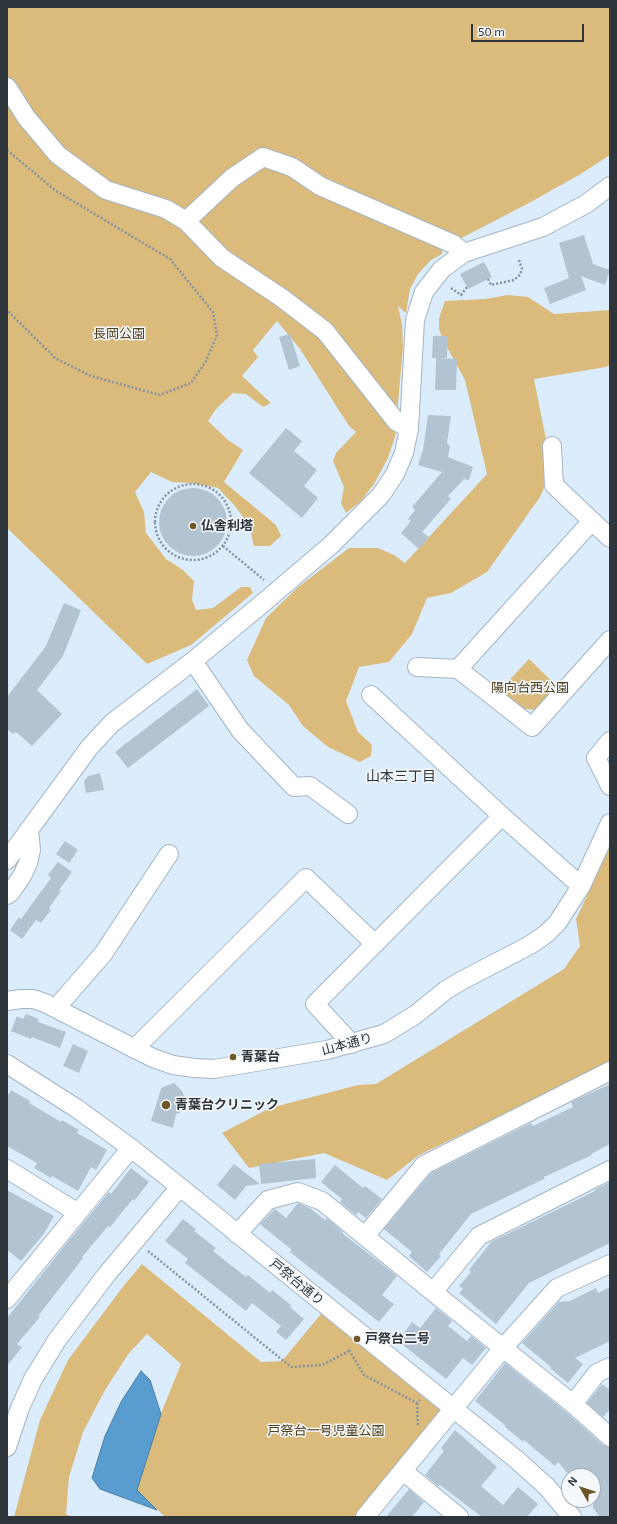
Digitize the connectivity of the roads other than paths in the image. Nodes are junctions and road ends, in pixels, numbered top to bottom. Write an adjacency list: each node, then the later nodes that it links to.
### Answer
1 (7, 88): 3 (street)
2 (610, 186): 4 (street)
3 (186, 221): 4 (street); 5 (street)
4 (464, 253): 5 (street)
5 (409, 429): 10 (street)
6 (552, 446): 7 (street)
7 (592, 521): 8 (street); 12 (street)
8 (610, 538)
9 (610, 640): 12 (street)
10 (193, 661): 16 (street); 19 (street)
11 (417, 667): 12 (street)
12 (458, 669)
13 (372, 695): 17 (street)
14 (610, 741): 15 (street)
15 (610, 786)
16 (348, 814)
17 (502, 816): 22 (street); 24 (street)
18 (610, 823): 22 (street, 山本通り)
19 (29, 829): 21 (street); 23 (street)
20 (169, 854): 26 (street)
21 (7, 860)
22 (581, 886): 27 (street, 山本通り)
23 (7, 896)
24 (375, 944): 27 (street); 28 (street)
25 (7, 1001): 26 (street, 山本通り)
26 (56, 1008): 28 (street, 山本通り)
27 (352, 1044): 28 (street, 山本通り)
28 (134, 1049)
29 (8, 1067): 31 (street, 戸祭台通り)
30 (610, 1071): 37 (street)
31 (131, 1148): 34 (street, 戸祭台通り); 35 (street)
32 (7, 1169): 35 (street)
33 (610, 1170): 40 (street)
34 (180, 1187): 36 (street, 戸祭台通り); 46 (street)
35 (78, 1213): 39 (street)
36 (238, 1234): 37 (street); 44 (street, 戸祭台通り)
37 (365, 1236): 40 (street)
38 (610, 1264): 41 (street)
39 (10, 1290)
40 (434, 1292): 41 (street)
41 (503, 1348): 43 (street); 44 (street)
42 (610, 1367): 43 (street)
43 (573, 1404): 45 (street)
44 (454, 1408): 47 (street); 50 (street, 戸祭台通り)
45 (610, 1436)
46 (7, 1447)
47 (403, 1471): 48 (street); 49 (street)
48 (365, 1517)
49 (459, 1517)
50 (572, 1517)

